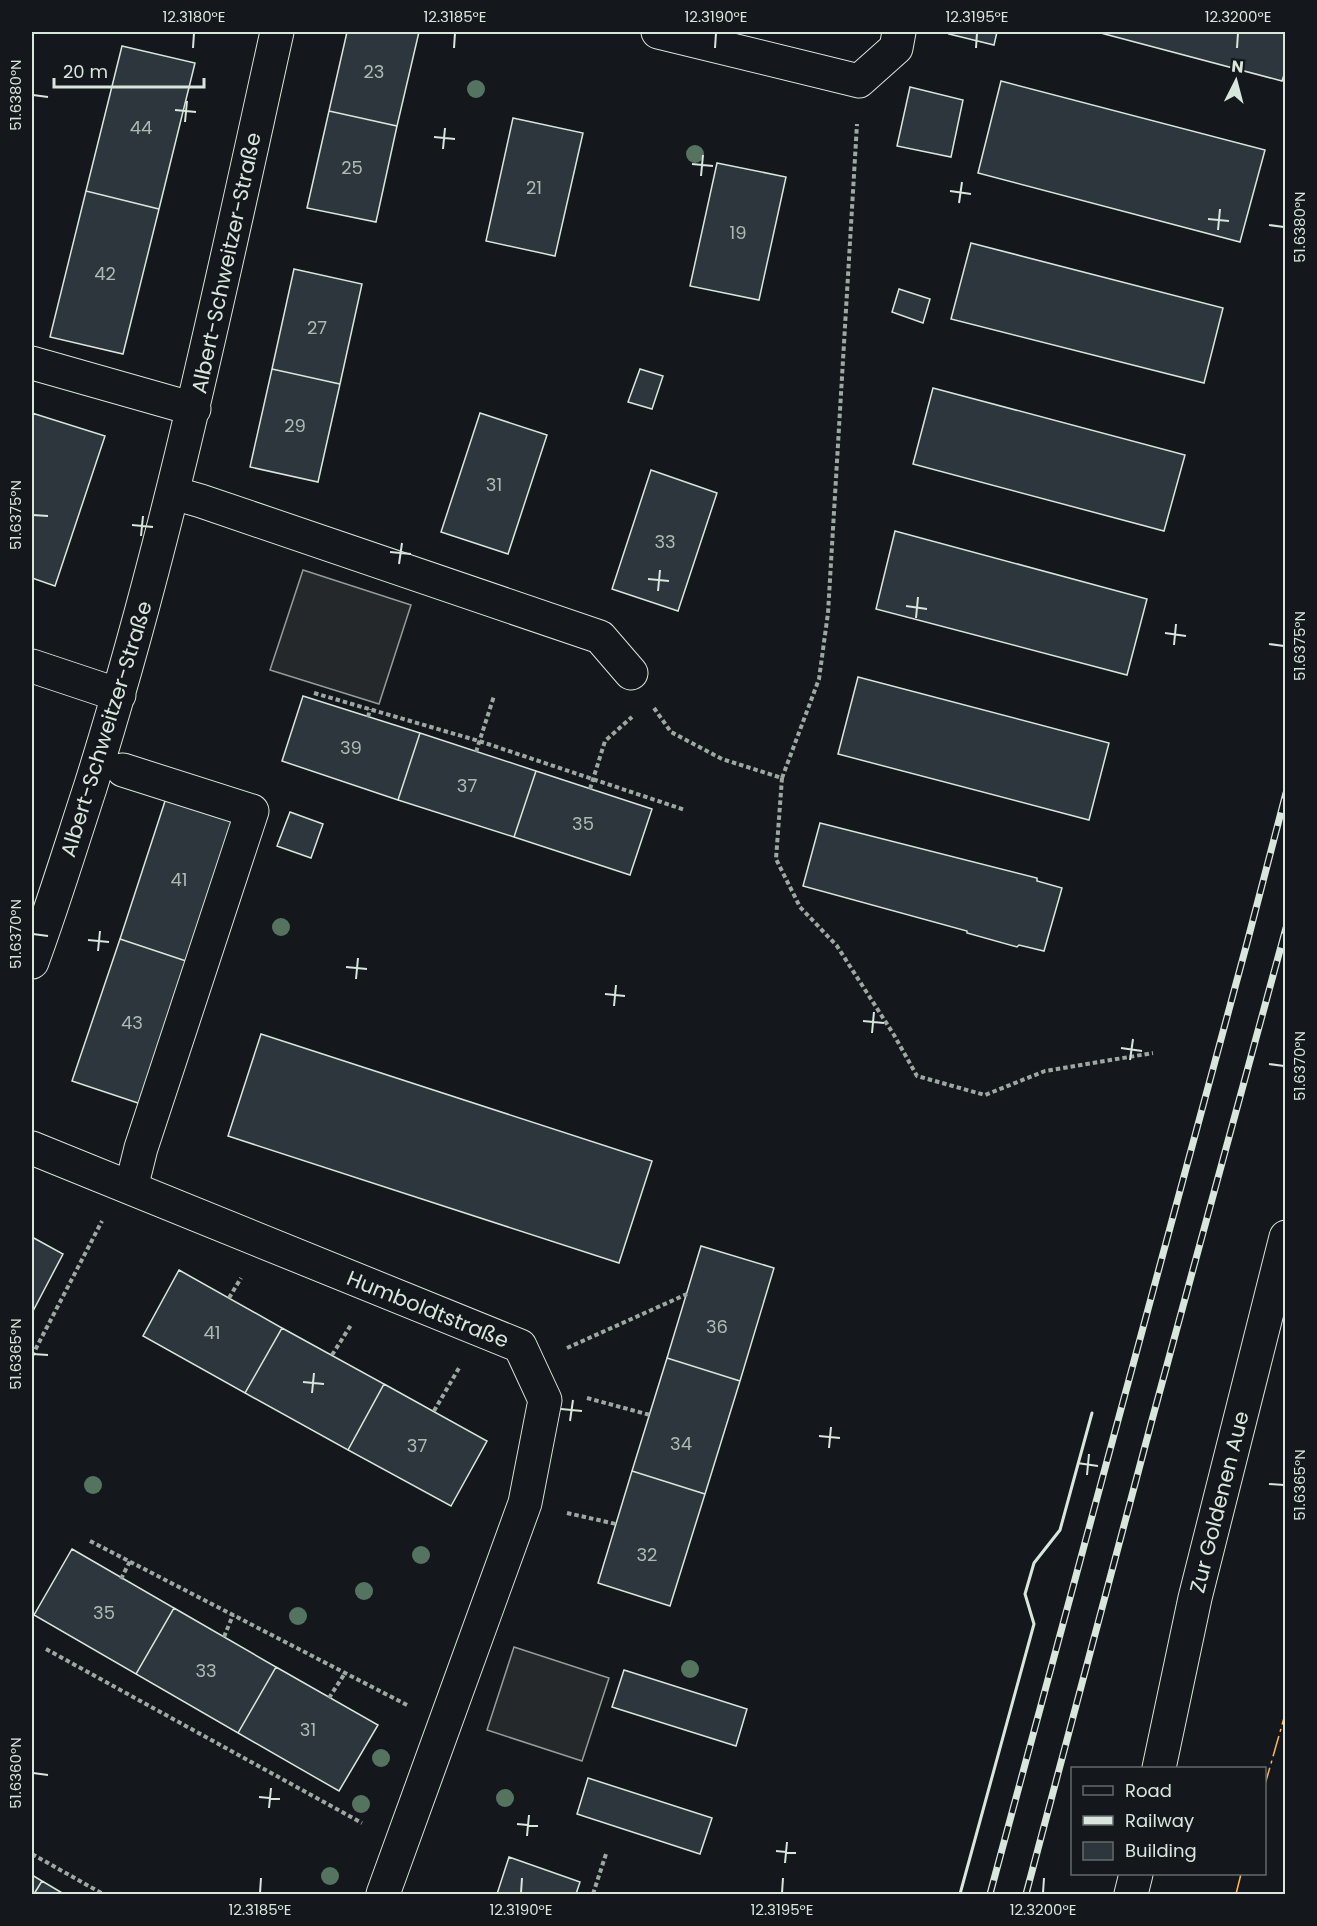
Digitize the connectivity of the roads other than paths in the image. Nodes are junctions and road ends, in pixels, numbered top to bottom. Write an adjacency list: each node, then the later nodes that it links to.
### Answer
1 (277, 32): 5 (street, Albert-Schweitzer-Straße)
2 (658, 32): 3 (street)
3 (899, 32)
4 (32, 363): 5 (street)
5 (194, 409): 6 (street, Albert-Schweitzer-Straße)
6 (173, 493): 8 (street); 9 (street, Albert-Schweitzer-Straße)
7 (32, 666): 9 (street)
8 (631, 673)
9 (119, 695): 11 (street, Albert-Schweitzer-Straße)
10 (123, 770): 13 (street)
11 (32, 963)
12 (32, 1148): 13 (street, Humboldtstraße)
13 (131, 1188): 17 (street, Humboldtstraße)
14 (1286, 1237): 15 (street, Zur Goldenen Aue)
15 (1159, 1767)
16 (1136, 1875): 18 (street)
17 (383, 1894)
18 (1131, 1894)

